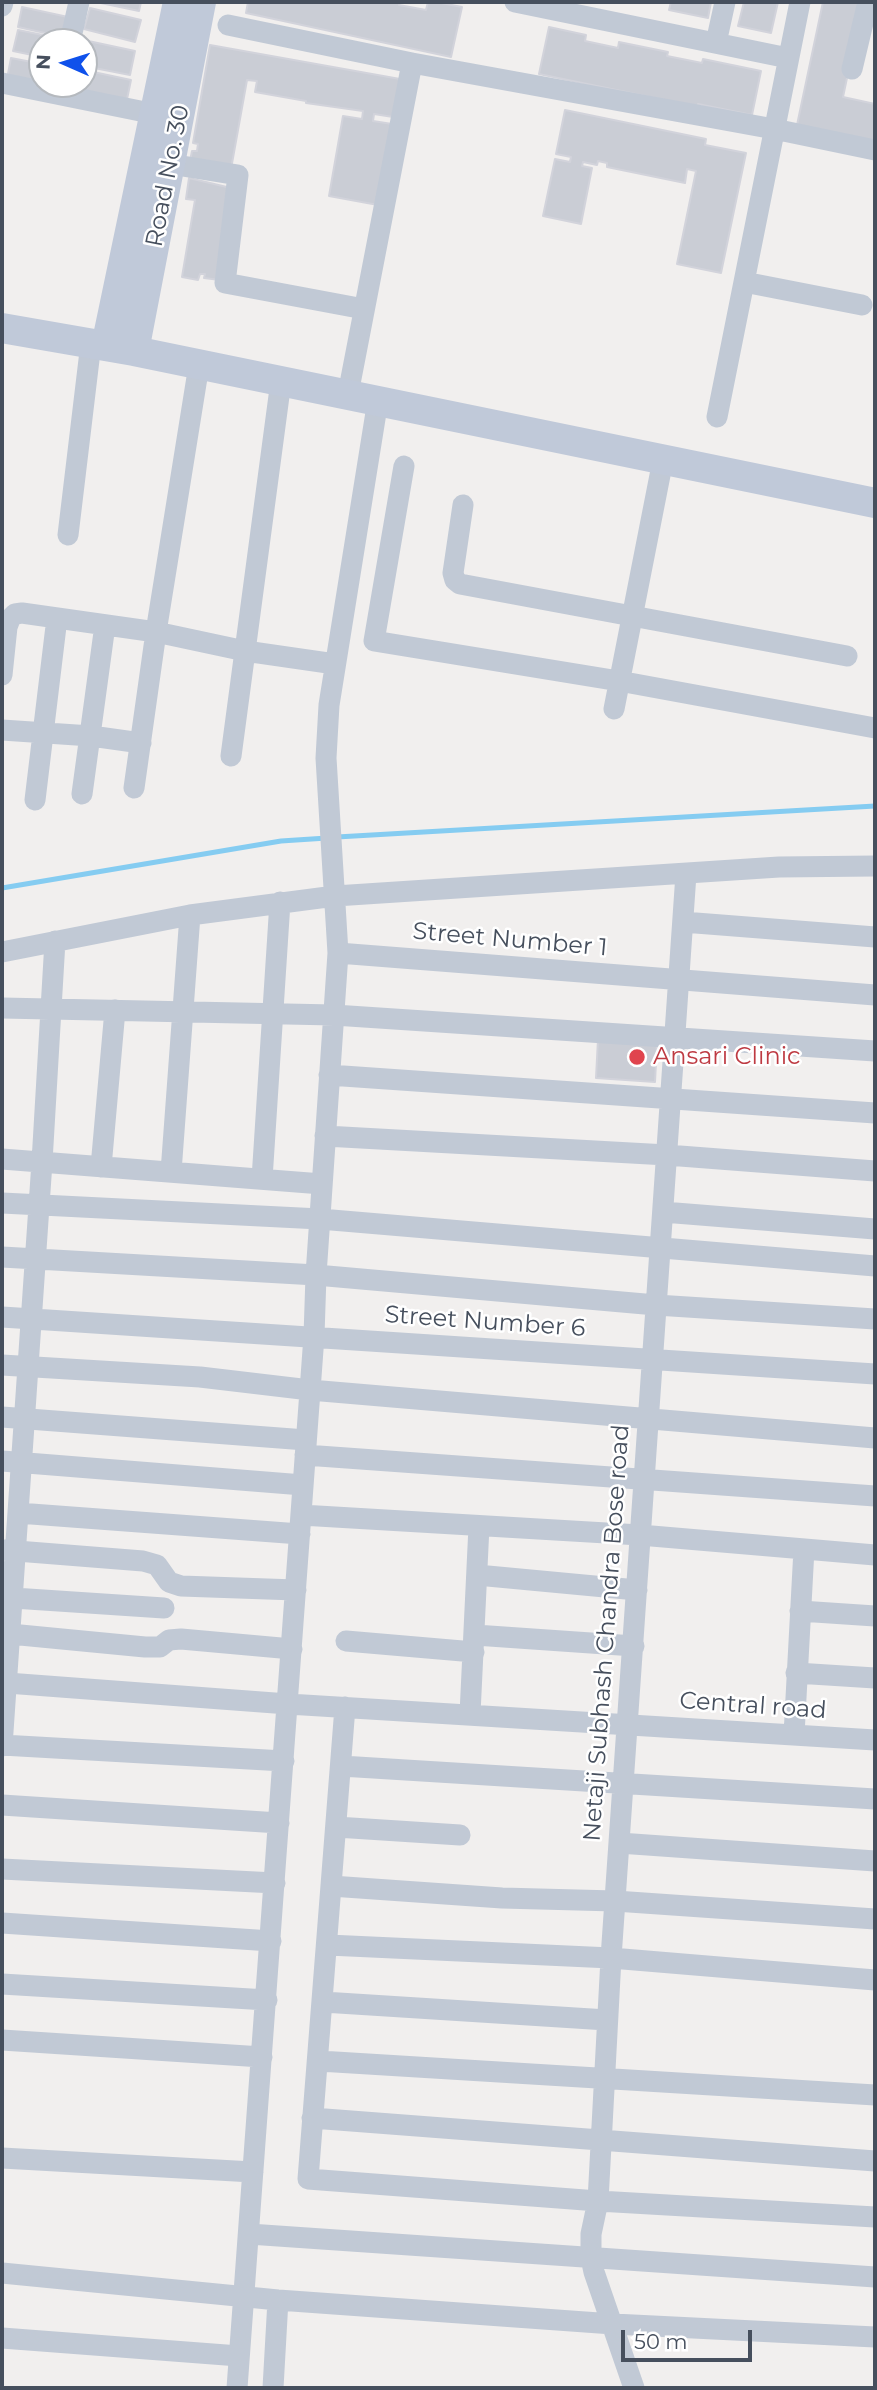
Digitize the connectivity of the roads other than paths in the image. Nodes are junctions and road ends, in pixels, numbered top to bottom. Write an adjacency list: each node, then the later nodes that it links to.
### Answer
1 (79, 2): 9 (street)
2 (178, 2): 17 (street, Road No. 30)
3 (201, 2): 20 (street, Road No. 30)
4 (515, 2): 10 (street)
5 (725, 2): 10 (street)
6 (800, 2): 11 (street)
7 (868, 2): 13 (street)
8 (228, 25): 12 (street)
9 (73, 28)
10 (716, 43): 11 (street)
11 (788, 58): 18 (street)
12 (412, 63): 18 (street); 23 (street)
13 (852, 69)
14 (2, 83): 15 (street)
15 (28, 86)
16 (94, 98): 17 (street)
17 (155, 114): 25 (street, Road No. 30)
18 (774, 129): 19 (street); 21 (street)
19 (875, 150)
20 (170, 164): 23 (street); 25 (street, Road No. 30)
21 (744, 282): 22 (street); 30 (street)
22 (862, 305)
23 (364, 309): 28 (street)
24 (2, 328): 25 (street)
25 (110, 347): 26 (street); 35 (street)
26 (199, 365): 27 (street); 39 (street)
27 (281, 381): 28 (street); 42 (street)
28 (348, 394): 29 (street)
29 (378, 400): 31 (street); 40 (street)
30 (717, 417)
31 (663, 460): 33 (street); 36 (street)
32 (404, 466): 41 (street)
33 (875, 503)
34 (463, 505): 36 (street)
35 (68, 535)
36 (632, 615): 43 (street); 46 (street)
37 (57, 618): 38 (street); 45 (street); 50 (street)
38 (105, 625): 39 (street); 51 (street)
39 (156, 632): 42 (street); 52 (street)
40 (340, 636): 41 (street); 44 (street)
41 (374, 640): 46 (street)
42 (245, 651): 44 (street); 53 (street)
43 (847, 656)
44 (335, 664): 59 (street)
45 (2, 675)
46 (619, 681): 47 (street); 48 (street)
47 (614, 709)
48 (875, 728)
49 (2, 730): 50 (street)
50 (44, 732): 51 (street); 56 (street)
51 (91, 736): 52 (street); 55 (street)
52 (141, 743): 54 (street)
53 (231, 757)
54 (134, 788)
55 (82, 794)
56 (35, 800)
57 (875, 866): 58 (street)
58 (686, 874): 59 (street); 62 (street, Netaji Subhash Chandra Bose road)
59 (335, 896): 60 (street); 66 (street)
60 (280, 902): 61 (street); 73 (street)
61 (190, 915): 64 (street); 72 (street)
62 (683, 922): 63 (street); 67 (street, Netaji Subhash Chandra Bose road)
63 (875, 937)
64 (55, 941): 65 (street); 70 (street)
65 (2, 952)
66 (338, 953): 67 (street, Street Number 1); 74 (street)
67 (678, 980): 68 (street, Street Number 1); 75 (street, Netaji Subhash Chandra Bose road)
68 (875, 995)
69 (2, 1007): 70 (street)
70 (52, 1009): 71 (street); 83 (street)
71 (115, 1010): 72 (street); 84 (street)
72 (184, 1013): 73 (street); 86 (street)
73 (273, 1014): 74 (street); 87 (street)
74 (334, 1014): 75 (street); 77 (street)
75 (675, 1038): 76 (street); 78 (street, Netaji Subhash Chandra Bose road)
76 (875, 1051)
77 (330, 1076): 78 (street); 80 (street)
78 (671, 1099): 79 (street); 81 (street, Netaji Subhash Chandra Bose road)
79 (875, 1113)
80 (326, 1136): 81 (street); 88 (street)
81 (667, 1155): 85 (street); 91 (street, Netaji Subhash Chandra Bose road)
82 (2, 1159): 83 (street)
83 (42, 1162): 84 (street); 90 (street)
84 (102, 1167): 86 (street)
85 (875, 1171)
86 (172, 1172): 87 (street)
87 (262, 1179): 88 (street)
88 (322, 1184): 92 (street)
89 (2, 1203): 90 (street)
90 (38, 1205): 92 (street); 96 (street)
91 (663, 1212): 93 (street); 94 (street, Netaji Subhash Chandra Bose road)
92 (320, 1219): 94 (street); 98 (street)
93 (875, 1229)
94 (660, 1249): 97 (street); 99 (street, Netaji Subhash Chandra Bose road)
95 (2, 1257): 96 (street)
96 (35, 1259): 98 (street); 101 (street)
97 (875, 1266)
98 (316, 1275): 99 (street); 103 (street)
99 (656, 1305): 102 (street); 104 (street, Netaji Subhash Chandra Bose road)
100 (2, 1317): 101 (street, Street Number 6)
101 (31, 1319): 103 (street, Street Number 6); 106 (street)
102 (875, 1320)
103 (314, 1336): 104 (street, Street Number 6); 108 (street)
104 (652, 1361): 107 (street, Street Number 6); 111 (street, Netaji Subhash Chandra Bose road)
105 (2, 1365): 106 (street)
106 (27, 1367): 108 (street); 110 (street)
107 (875, 1374)
108 (310, 1390): 111 (street); 113 (street)
109 (2, 1418): 110 (street)
110 (25, 1419): 113 (street); 114 (street)
111 (648, 1419): 112 (street); 115 (street, Netaji Subhash Chandra Bose road)
112 (875, 1438)
113 (306, 1447): 115 (street); 116 (street)
114 (12, 1462): 116 (street); 118 (street)
115 (644, 1479): 117 (street); 121 (street, Netaji Subhash Chandra Bose road)
116 (303, 1485): 119 (street)
117 (875, 1496)
118 (18, 1513): 119 (street); 123 (street)
119 (301, 1525): 120 (street); 126 (street)
120 (480, 1526): 121 (street); 125 (street)
121 (640, 1535): 122 (street); 127 (street, Netaji Subhash Chandra Bose road)
122 (804, 1549): 124 (street); 130 (street)
123 (9, 1550): 126 (street); 128 (street)
124 (875, 1555)
125 (477, 1575): 127 (street); 134 (street)
126 (296, 1590): 136 (street)
127 (637, 1590): 135 (street, Netaji Subhash Chandra Bose road)
128 (13, 1598): 129 (street); 132 (street)
129 (164, 1608)
130 (800, 1611): 131 (street); 137 (street)
131 (875, 1616)
132 (10, 1634): 136 (street); 139 (street)
133 (346, 1641): 134 (street)
134 (474, 1643): 135 (street); 142 (street)
135 (634, 1646): 143 (street, Netaji Subhash Chandra Bose road)
136 (292, 1650): 140 (street)
137 (796, 1673): 138 (street); 144 (street)
138 (875, 1678)
139 (5, 1694): 140 (street, Central road); 146 (street)
140 (288, 1703): 141 (street, Central road); 147 (street)
141 (345, 1707): 142 (street, Central road); 148 (street)
142 (470, 1714): 143 (street, Central road)
143 (627, 1724): 144 (street, Central road); 149 (street, Netaji Subhash Chandra Bose road)
144 (794, 1735): 145 (street, Central road)
145 (875, 1740)
146 (2, 1745): 147 (street)
147 (284, 1761): 152 (street)
148 (341, 1766): 149 (street); 153 (street)
149 (623, 1783): 150 (street); 155 (street, Netaji Subhash Chandra Bose road)
150 (875, 1799)
151 (2, 1805): 152 (street)
152 (279, 1823): 158 (street)
153 (336, 1827): 154 (street); 159 (street)
154 (460, 1835)
155 (619, 1843): 156 (street); 160 (street, Netaji Subhash Chandra Bose road)
156 (875, 1861)
157 (2, 1869): 158 (street)
158 (275, 1883): 163 (street)
159 (331, 1886): 160 (street); 164 (street)
160 (615, 1901): 161 (street); 165 (street, Netaji Subhash Chandra Bose road)
161 (875, 1919)
162 (2, 1923): 163 (street)
163 (271, 1941): 168 (street)
164 (328, 1945): 165 (street); 169 (street)
165 (611, 1958): 166 (street); 170 (street, Netaji Subhash Chandra Bose road)
166 (875, 1980)
167 (2, 1984): 168 (street)
168 (267, 2000): 172 (street)
169 (323, 2002): 170 (street); 173 (street)
170 (607, 2020): 174 (street, Netaji Subhash Chandra Bose road)
171 (2, 2040): 172 (street)
172 (262, 2057): 180 (street)
173 (319, 2061): 174 (street); 176 (street)
174 (604, 2080): 175 (street); 177 (street, Netaji Subhash Chandra Bose road)
175 (875, 2095)
176 (312, 2118): 177 (street); 181 (street)
177 (601, 2141): 179 (street); 181 (street, Netaji Subhash Chandra Bose road)
178 (2, 2158): 180 (street)
179 (875, 2161)
180 (253, 2172): 183 (street)
181 (598, 2201): 182 (street); 184 (street, Netaji Subhash Chandra Bose road)
182 (875, 2217)
183 (249, 2234): 184 (street); 187 (street)
184 (591, 2258): 186 (street); 189 (street, Netaji Subhash Chandra Bose road)
185 (2, 2273): 187 (street)
186 (875, 2277)
187 (244, 2297): 188 (street); 192 (street)
188 (278, 2300): 189 (street); 194 (street)
189 (613, 2324): 191 (street); 195 (street, Netaji Subhash Chandra Bose road)
190 (2, 2337): 192 (street)
191 (875, 2337)
192 (239, 2356): 193 (street)
193 (237, 2388)
194 (273, 2388)
195 (634, 2388)

